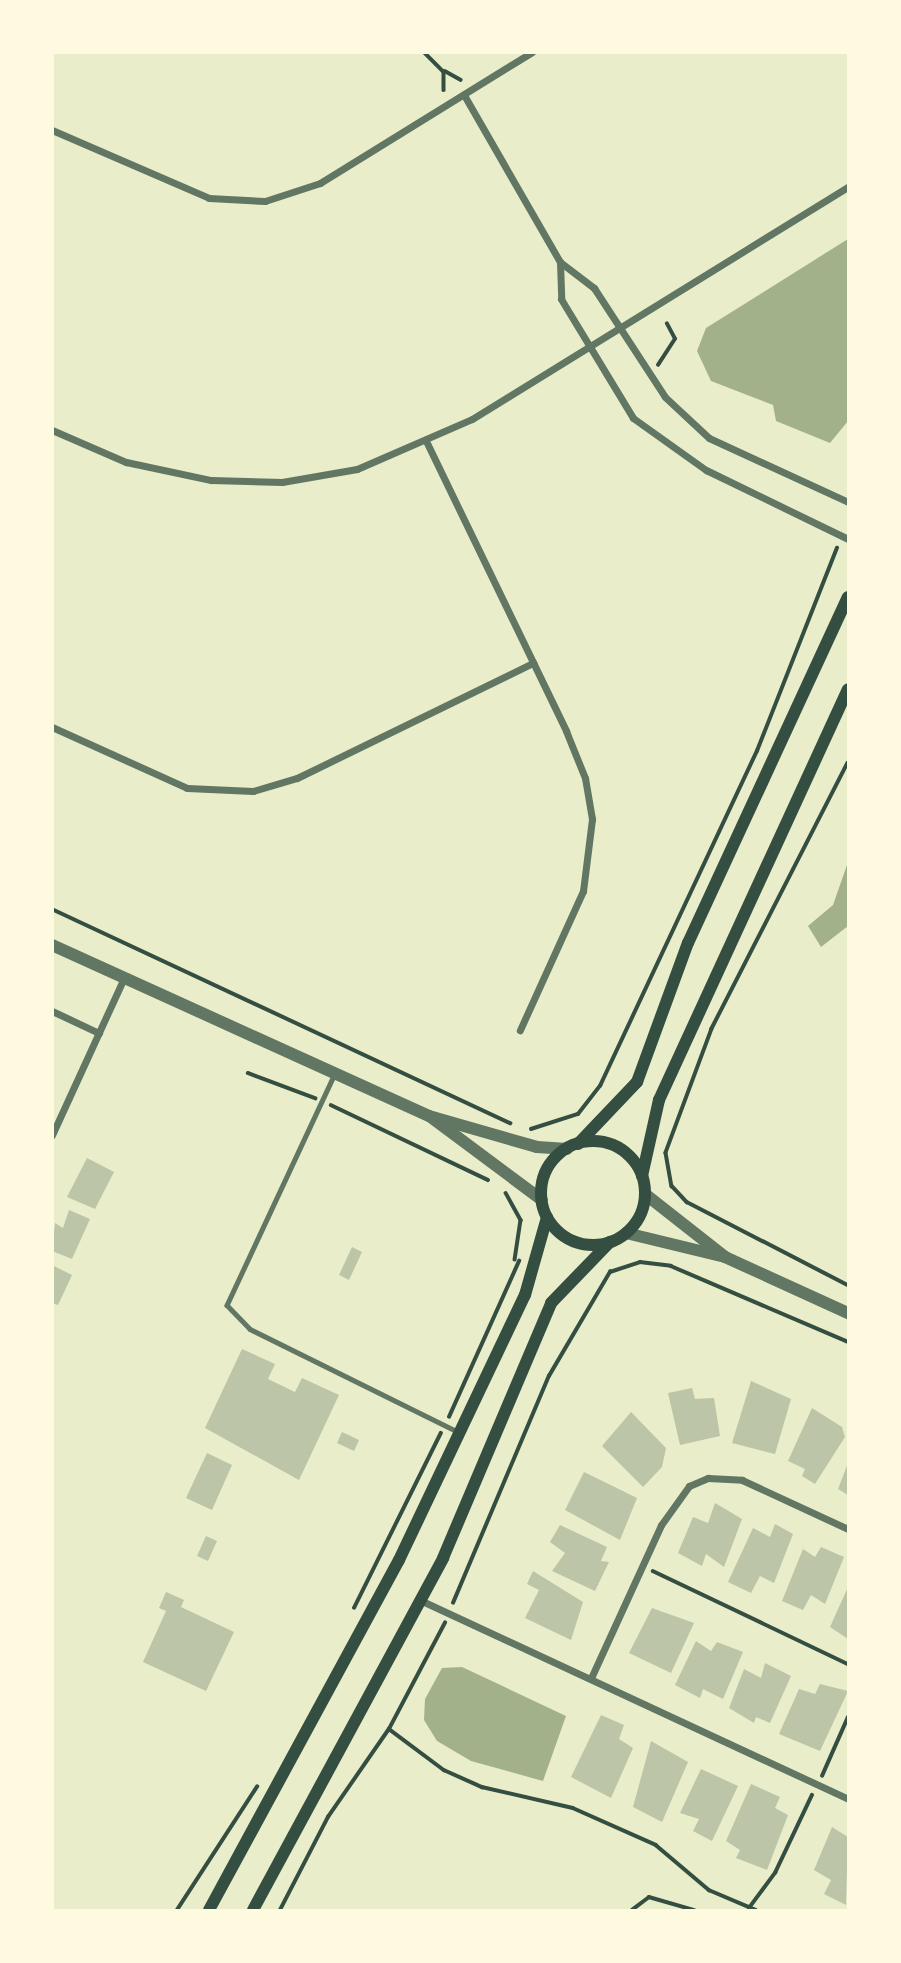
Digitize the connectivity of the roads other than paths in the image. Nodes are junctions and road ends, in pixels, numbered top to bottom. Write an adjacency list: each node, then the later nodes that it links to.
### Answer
1 (532, 52): 2 (street)
2 (464, 95): 3 (street); 5 (street)
3 (52, 131)
4 (849, 187): 6 (street)
5 (560, 262): 6 (street); 7 (street)
6 (620, 326): 7 (street); 10 (street)
7 (589, 345): 9 (street); 11 (street)
8 (52, 430): 9 (street)
9 (427, 443): 13 (street)
10 (849, 502)
11 (849, 539)
12 (849, 597): 24 (main road)
13 (533, 663): 15 (street); 19 (street)
14 (849, 689): 25 (main road)
15 (52, 727)
16 (52, 945): 17 (street)
17 (124, 978): 20 (street); 21 (street)
18 (52, 1011): 20 (street)
19 (520, 1030)
20 (99, 1033): 23 (street)
21 (335, 1076): 22 (street); 33 (lane)
22 (429, 1116): 24 (street); 27 (street)
23 (52, 1135)
24 (572, 1146): 25 (main road); 27 (main road)
25 (642, 1176): 26 (main road)
26 (645, 1194): 29 (main road); 31 (street)
27 (542, 1200): 28 (main road)
28 (547, 1217): 30 (main road); 33 (main road)
29 (626, 1233): 30 (main road); 31 (street)
30 (610, 1242): 35 (main road)
31 (725, 1257): 32 (street)
32 (849, 1313)
33 (461, 1433): 38 (main road)
34 (849, 1529): 36 (street)
35 (422, 1601): 36 (street); 39 (main road)
36 (590, 1678): 37 (street)
37 (849, 1799)
38 (209, 1910)
39 (253, 1910)

